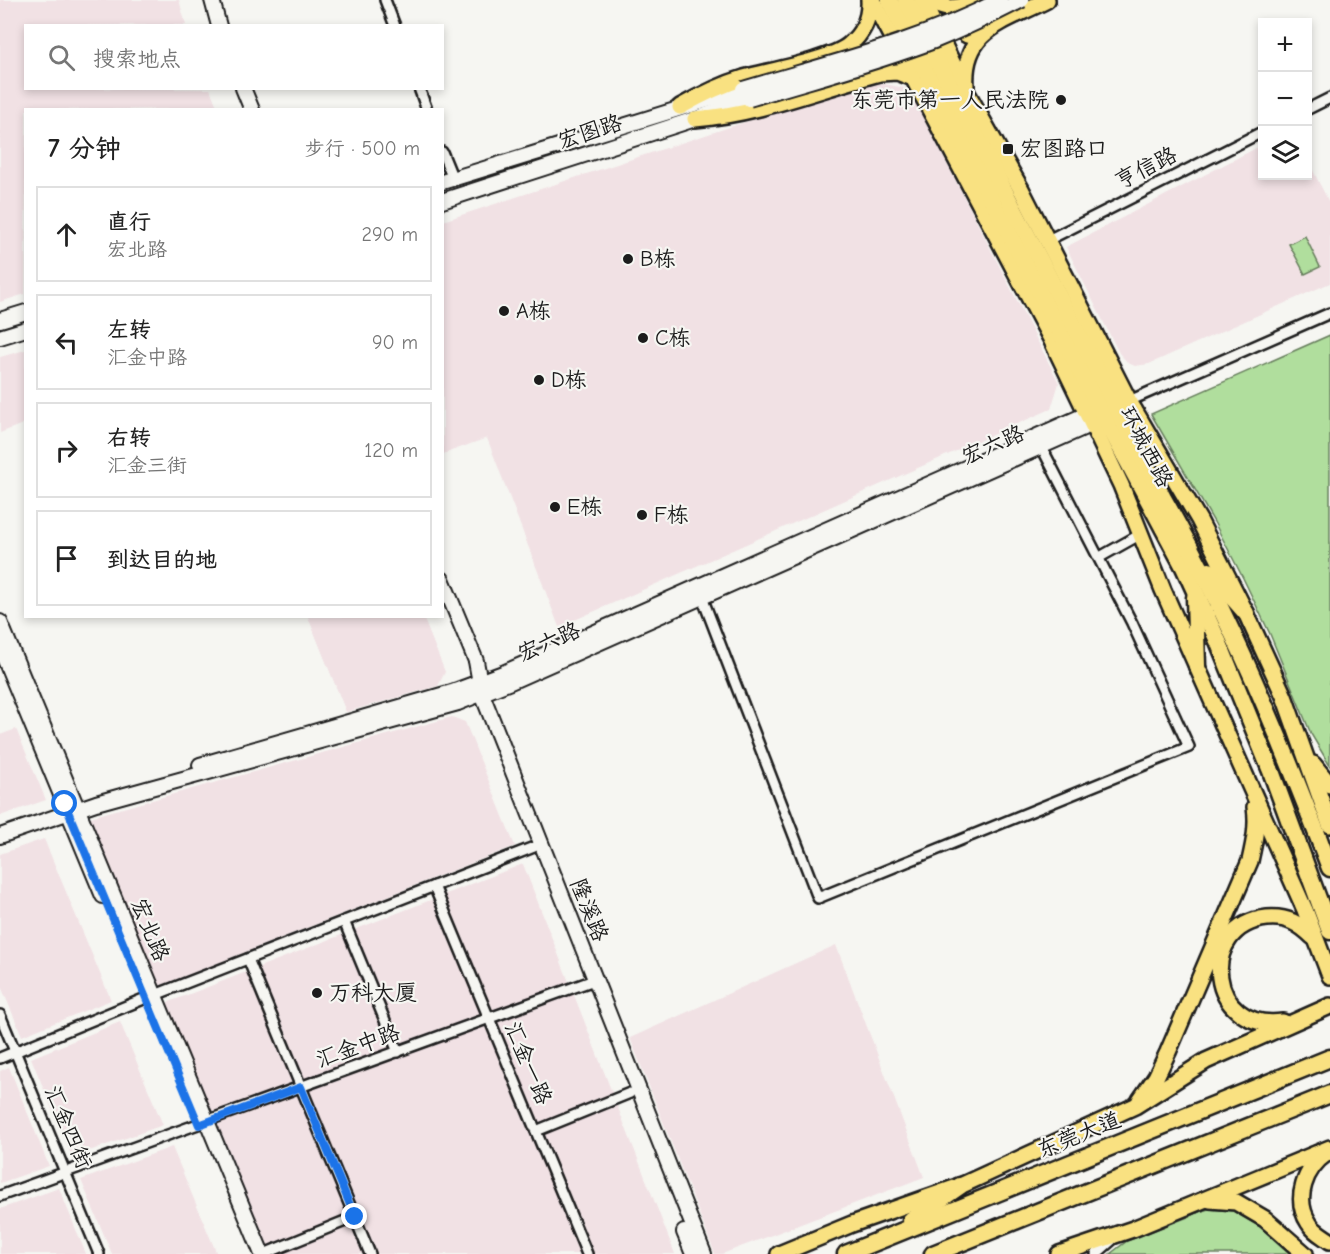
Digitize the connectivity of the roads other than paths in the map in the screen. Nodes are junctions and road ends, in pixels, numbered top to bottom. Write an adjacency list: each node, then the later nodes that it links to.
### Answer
1 (206, 0): 13 (street)
2 (212, 0): 14 (street)
3 (386, 0): 15 (street)
4 (871, 0): 17 (main road); 19 (main road)
5 (889, 0): 49 (highway, 环城西路)
6 (906, 0): 47 (highway, 环城西路)
7 (922, 0): 23 (main road)
8 (929, 0): 12 (main road)
9 (1000, 0): 24 (street, bridge)
10 (1022, 0): 24 (street, bridge)
11 (1047, 0): 16 (main road)
12 (976, 1): 16 (main road)
13 (212, 24)
14 (218, 24)
15 (394, 24)
16 (980, 37): 23 (main road)
17 (849, 45): 18 (main road); 26 (main road)
18 (861, 78): 19 (main road); 31 (main road)
19 (913, 78): 43 (main road)
20 (238, 90): 28 (street)
21 (244, 90): 29 (street)
22 (420, 90): 30 (street)
23 (966, 91): 36 (main road)
24 (746, 94): 26 (street, 宏图路); 31 (street, 宏图路)
25 (1330, 98): 27 (street)
26 (680, 107): 34 (street, 宏图路)
27 (1312, 107)
28 (244, 108)
29 (251, 108)
30 (426, 108)
31 (695, 119): 35 (street, 宏图路)
32 (1258, 135): 36 (street, 亨信路)
33 (444, 161): 34 (street)
34 (448, 180)
35 (444, 200)
36 (1048, 240): 42 (main road)
37 (24, 313): 39 (street)
38 (1330, 313): 42 (street)
39 (0, 320)
40 (24, 330): 41 (street)
41 (0, 337)
42 (1130, 401): 52 (main road)
43 (1090, 419): 44 (street, 宏六路); 45 (main road); 56 (street, 宏六路)
44 (1041, 446): 46 (street); 50 (street, 宏六路)
45 (1141, 534): 46 (street); 55 (main road)
46 (1100, 557): 50 (street)
47 (1197, 558): 52 (highway); 65 (highway, 环城西路)
48 (444, 584): 56 (street, 隆溪路)
49 (1195, 590): 55 (highway); 68 (highway, 环城西路)
50 (702, 597): 56 (street, 宏六路)
51 (444, 608): 56 (street, 隆溪路)
52 (1246, 613): 57 (main road)
53 (0, 622): 60 (street, 宏北路)
54 (0, 648): 60 (street, 宏北路)
55 (1197, 666): 59 (main road)
56 (476, 690): 60 (street, 宏六路); 64 (street, 隆溪路); 71 (street, 隆溪路)
57 (1306, 756): 58 (main road); 61 (main road)
58 (1330, 785)
59 (1252, 792): 68 (main road); 84 (main road)
60 (71, 807): 62 (street, 宏六路); 63 (street, 宏六路); 72 (street, 宏北路)
61 (1330, 825)
62 (0, 826)
63 (0, 836)
64 (534, 847): 66 (street); 71 (street, 隆溪路)
65 (1330, 868)
66 (434, 886): 67 (street); 75 (street, 汇金一路)
67 (344, 921): 69 (street); 78 (street)
68 (1323, 942): 70 (main road); 76 (main road)
69 (248, 959): 72 (street); 81 (street)
70 (1330, 976)
71 (591, 981): 75 (street, 汇金中路); 82 (street, 隆溪路); 102 (street, 隆溪路)
72 (150, 997): 77 (street); 85 (street, 宏北路)
73 (1330, 1006): 76 (main road)
74 (0, 1015): 77 (street, 汇金四街)
75 (489, 1018): 78 (street, 汇金中路); 86 (street, 汇金一路)
76 (1298, 1019): 84 (main road)
77 (15, 1052): 79 (street); 88 (street, 汇金四街)
78 (398, 1052): 81 (street, 汇金中路)
79 (0, 1058)
80 (1330, 1058): 94 (highway, 东莞大道)
81 (301, 1087): 85 (street, 汇金中路); 92 (street)
82 (630, 1093): 86 (street); 101 (street, 隆溪路)
83 (1330, 1094): 105 (highway)
84 (1135, 1106): 89 (main road)
85 (203, 1123): 88 (street, 汇金中路); 97 (street, 宏北路); 98 (street, 宏北路)
86 (536, 1131): 100 (street, 汇金一路)
87 (1330, 1149): 91 (main road); 95 (main road)
88 (65, 1173): 90 (street, 汇金中路); 96 (street, 汇金四街)
89 (960, 1186): 94 (highway); 103 (main road)
90 (0, 1196)
91 (1207, 1200): 93 (main road); 108 (main road)
92 (355, 1217): 98 (street); 99 (street)
93 (1123, 1233): 106 (main road); 107 (street)
94 (884, 1238): 104 (highway, 东莞大道)
95 (1330, 1241)
96 (99, 1254)
97 (254, 1254)
98 (263, 1254)
99 (370, 1254)
100 (587, 1254)
101 (693, 1254)
102 (704, 1254)
103 (779, 1254)
104 (846, 1254)
105 (933, 1254)
106 (1059, 1254)
107 (1096, 1254)
108 (1305, 1254)

